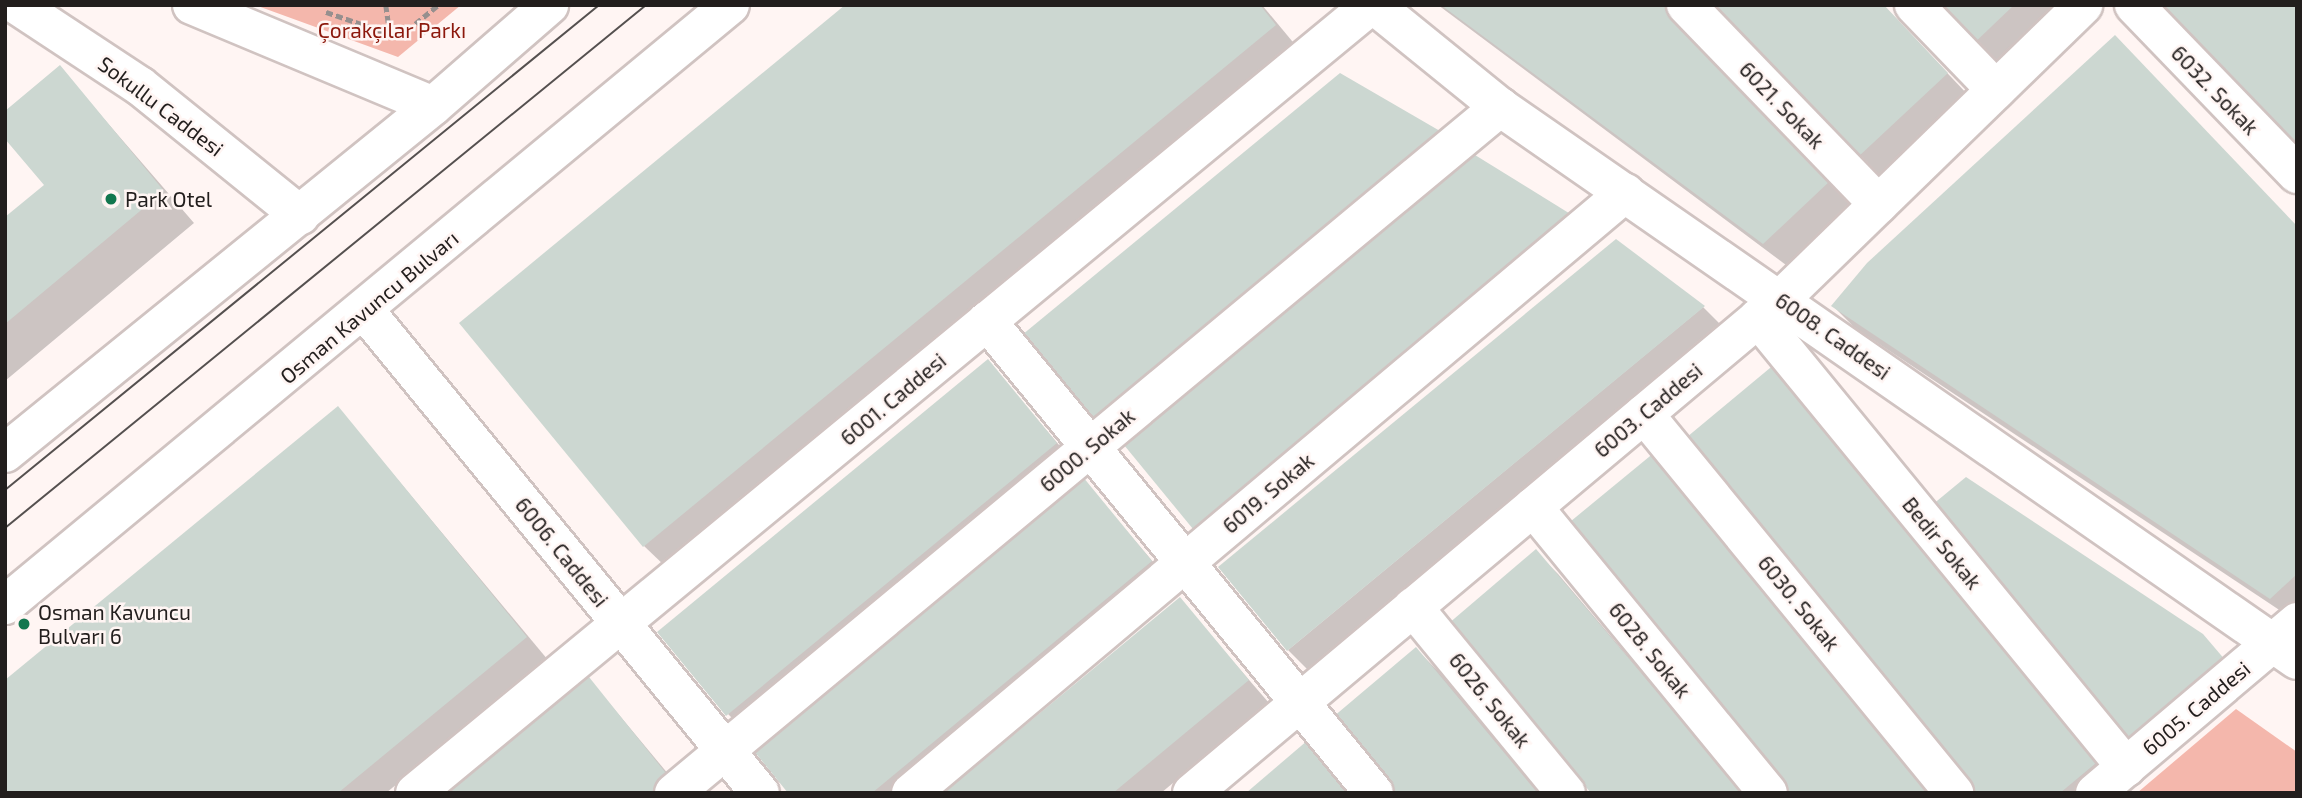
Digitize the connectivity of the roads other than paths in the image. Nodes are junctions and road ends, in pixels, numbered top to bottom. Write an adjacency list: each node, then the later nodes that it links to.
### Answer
1 (17, 5): 16 (main road, Sokullu Caddesi)
2 (192, 5): 11 (main road)
3 (549, 5): 11 (main road)
4 (730, 5): 18 (main road, Osman Kavuncu Bulvarı)
5 (1372, 5): 12 (main road, 6008. Caddesi); 19 (main road, 6001. Caddesi)
6 (1686, 5): 15 (main road, 6021. Sokak)
7 (1914, 5): 10 (main road)
8 (2083, 5): 10 (main road, 6003. Caddesi)
9 (2134, 5): 13 (main road, 6032. Sokak)
10 (1996, 90): 15 (main road, 6003. Caddesi)
11 (433, 106): 16 (main road)
12 (1500, 107): 14 (main road, 6008. Caddesi); 21 (main road, 6000. Sokak)
13 (2297, 174)
14 (1625, 193): 17 (main road, 6008. Caddesi); 24 (main road, 6019. Sokak)
15 (1878, 204): 17 (main road, 6003. Caddesi)
16 (300, 215): 22 (main road)
17 (1769, 309): 20 (main road, 6003. Caddesi); 28 (main road, 6008. Caddesi); 31 (main road, Bedir Sokak)
18 (365, 311): 25 (main road, Osman Kavuncu Bulvarı); 27 (main road, 6006. Caddesi)
19 (987, 321): 21 (main road); 27 (main road, 6001. Caddesi)
20 (1644, 414): 23 (main road, 6003. Caddesi); 40 (main road, 6030. Sokak)
21 (1090, 447): 24 (main road); 30 (main road, 6000. Sokak)
22 (5, 453)
23 (1533, 507): 26 (main road, 6003. Caddesi); 39 (main road, 6028. Sokak)
24 (1185, 563): 29 (main road); 35 (main road, 6019. Sokak)
25 (5, 604)
26 (1413, 607): 29 (main road, 6003. Caddesi); 38 (main road, 6026. Sokak)
27 (621, 623): 30 (main road, 6006. Caddesi); 32 (main road, 6001. Caddesi)
28 (2289, 641): 31 (main road, 6005. Caddesi)
29 (1299, 702): 36 (main road, 6003. Caddesi); 37 (main road)
30 (725, 751): 33 (main road, 6000. Sokak); 34 (main road, 6006. Caddesi)
31 (2126, 767): 41 (main road, 6005. Caddesi)
32 (415, 793)
33 (674, 793)
34 (760, 793)
35 (911, 793)
36 (1192, 793)
37 (1374, 793)
38 (1566, 793)
39 (1768, 793)
40 (1954, 793)
41 (2095, 793)

